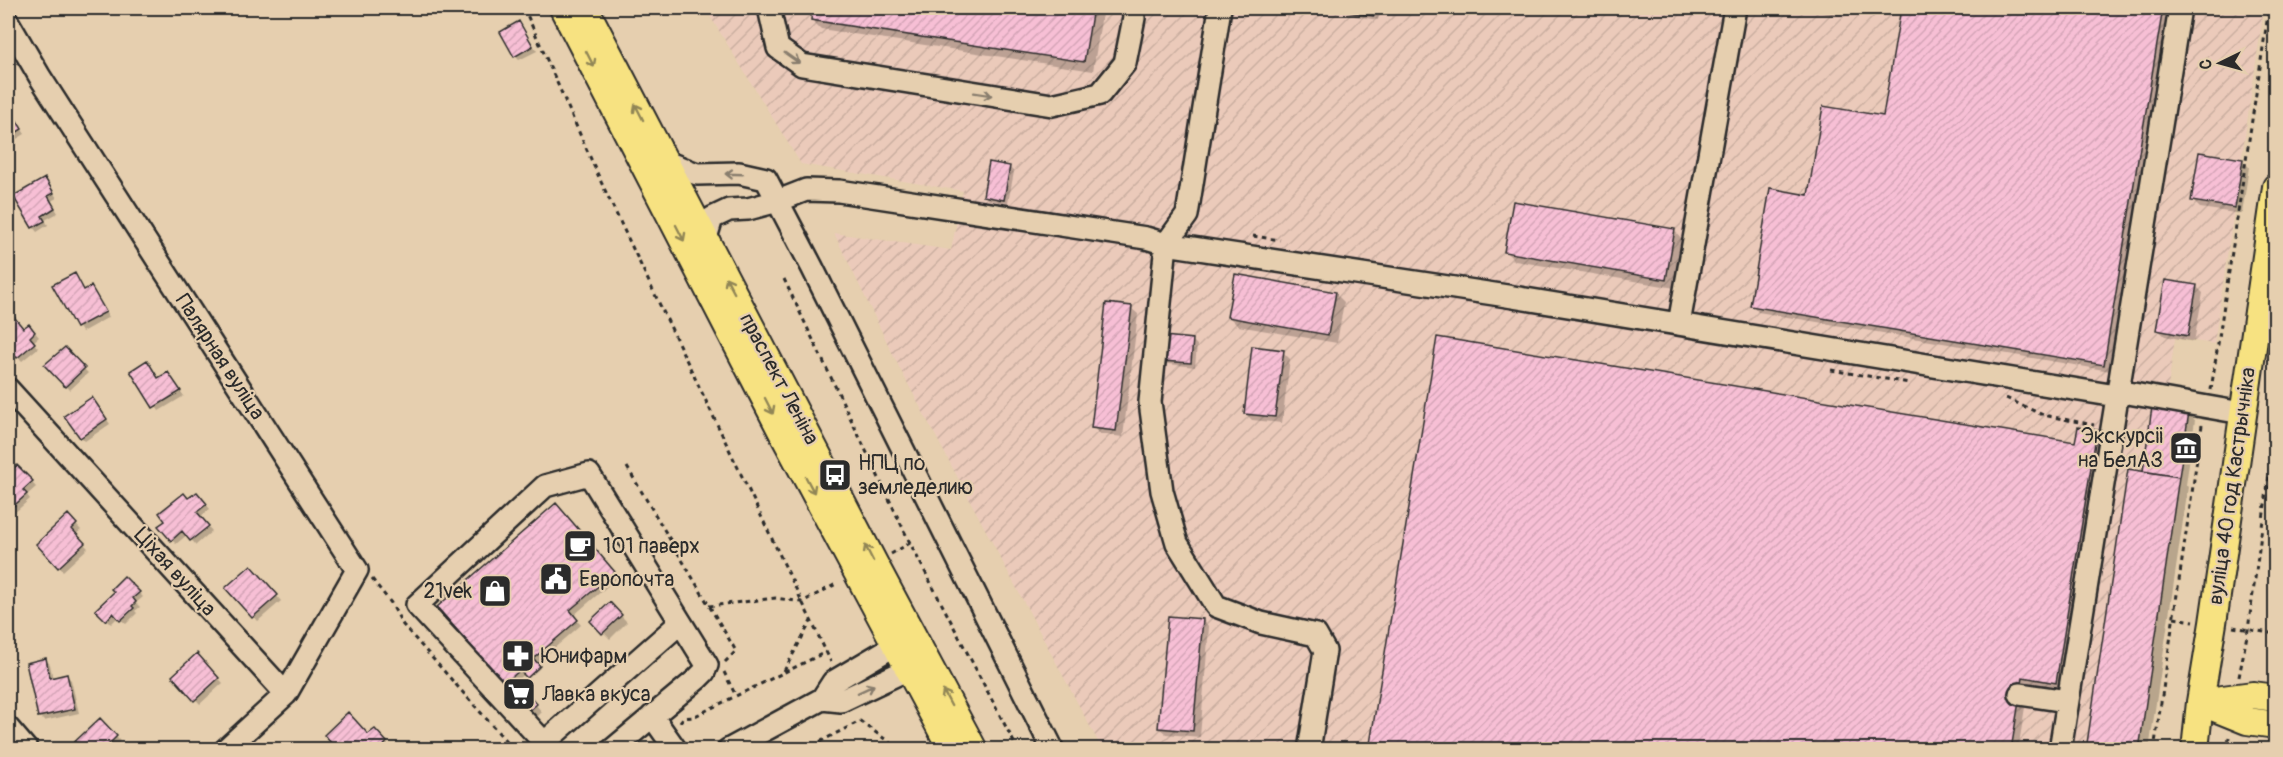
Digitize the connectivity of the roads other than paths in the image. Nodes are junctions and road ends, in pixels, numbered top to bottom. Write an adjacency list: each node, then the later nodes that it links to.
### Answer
1 (563, 8): 19 (main road, праспект Леніна, one-way to 19)
2 (585, 8): 9 (main road, праспект Леніна, one-way to 2)
3 (770, 8): 4 (street, one-way to 4)
4 (1133, 8)
5 (1220, 8): 13 (street)
6 (1735, 8): 14 (street)
7 (2180, 8): 16 (street)
8 (8, 22): 21 (street, Палярная вуліца)
9 (664, 161): 11 (street, one-way to 9); 12 (main road, праспект Леніна)
10 (2275, 187): 17 (main road, вуліца 40 год Кастрычніка)
11 (778, 201): 12 (street); 13 (street); 38 (street)
12 (706, 238): 19 (main road, праспект Леніна, one-way to 12)
13 (1166, 244): 14 (street); 39 (street)
14 (1679, 324): 16 (street)
15 (8, 389): 21 (street, Ціхая вуліца)
16 (2116, 396): 17 (street); 25 (street)
17 (2242, 413): 26 (main road, вуліца 40 год Кастрычніка)
18 (680, 623): 27 (street); 31 (street); 31 (street)
19 (904, 640): 20 (main road, праспект Леніна); 24 (street)
20 (917, 664): 24 (street, one-way to 20); 36 (main road, праспект Леніна); 37 (main road, праспект Леніна, one-way to 20)
21 (286, 694): 34 (street)
22 (2020, 694): 25 (street)
23 (2276, 698): 26 (main road)
24 (822, 699): 32 (street)
25 (2067, 701): 40 (street)
26 (2200, 702): 28 (main road); 41 (main road, вуліца 40 год Кастрычніка)
27 (652, 716): 30 (street); 35 (street)
28 (2276, 725)
29 (8, 728): 33 (street)
30 (672, 744)
31 (548, 746)
32 (734, 748)
33 (27, 750)
34 (225, 750)
35 (612, 750)
36 (952, 750)
37 (974, 750)
38 (1053, 750)
39 (1309, 750)
40 (2060, 750)
41 (2195, 750)

